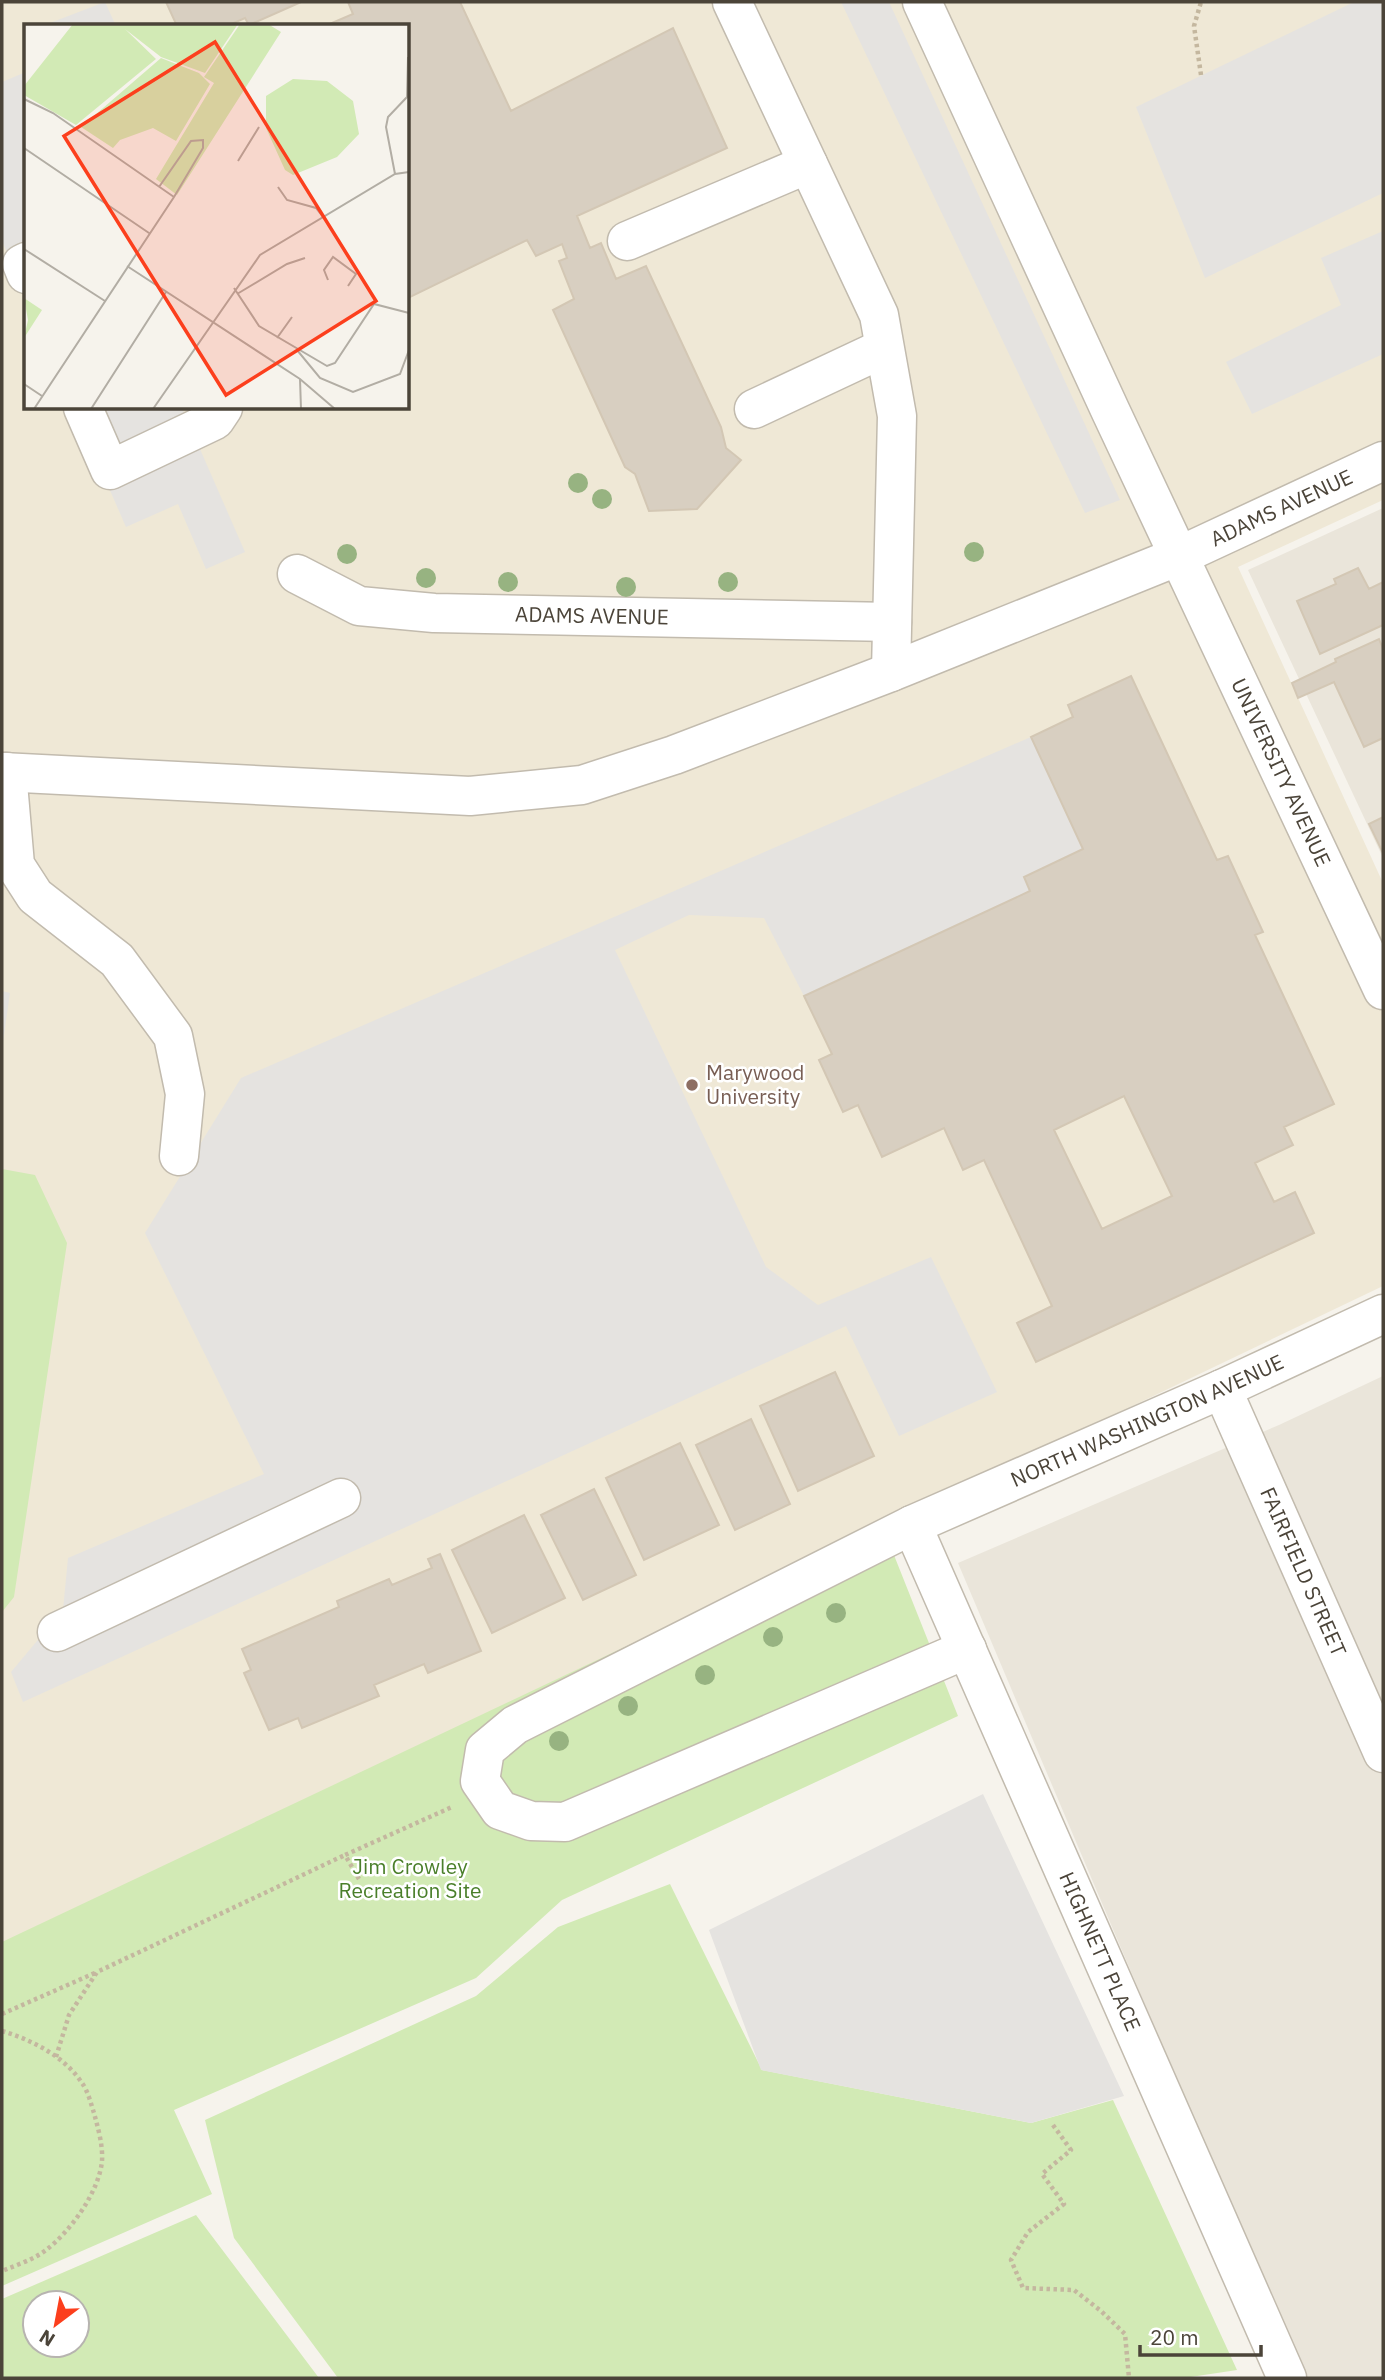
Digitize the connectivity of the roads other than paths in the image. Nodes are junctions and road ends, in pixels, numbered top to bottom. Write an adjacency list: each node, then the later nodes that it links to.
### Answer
1 (732, 2): 3 (street)
2 (922, 2): 10 (street, UNIVERSITY AVENUE)
3 (808, 164): 4 (street); 5 (street)
4 (627, 241)
5 (884, 348): 6 (street); 12 (street)
6 (754, 408)
7 (84, 410): 8 (street)
8 (222, 410)
9 (1383, 461): 10 (street, ADAMS AVENUE)
10 (1179, 556): 13 (street, ADAMS AVENUE); 15 (street, UNIVERSITY AVENUE)
11 (297, 574): 12 (street, ADAMS AVENUE)
12 (892, 622): 13 (street)
13 (891, 672): 14 (street, ADAMS AVENUE)
14 (4, 772): 17 (street)
15 (1369, 919): 16 (street, UNIVERSITY AVENUE)
16 (1383, 990)
17 (179, 1156)
18 (1383, 1314): 19 (street, NORTH WASHINGTON AVENUE)
19 (1222, 1389): 21 (street, NORTH WASHINGTON AVENUE); 24 (street, FAIRFIELD STREET)
20 (341, 1498): 22 (street)
21 (912, 1525): 23 (street, HIGHNETT PLACE); 23 (street, NORTH WASHINGTON AVENUE)
22 (57, 1632)
23 (967, 1649): 25 (street, HIGHNETT PLACE)
24 (1383, 1753)
25 (1287, 2378)

